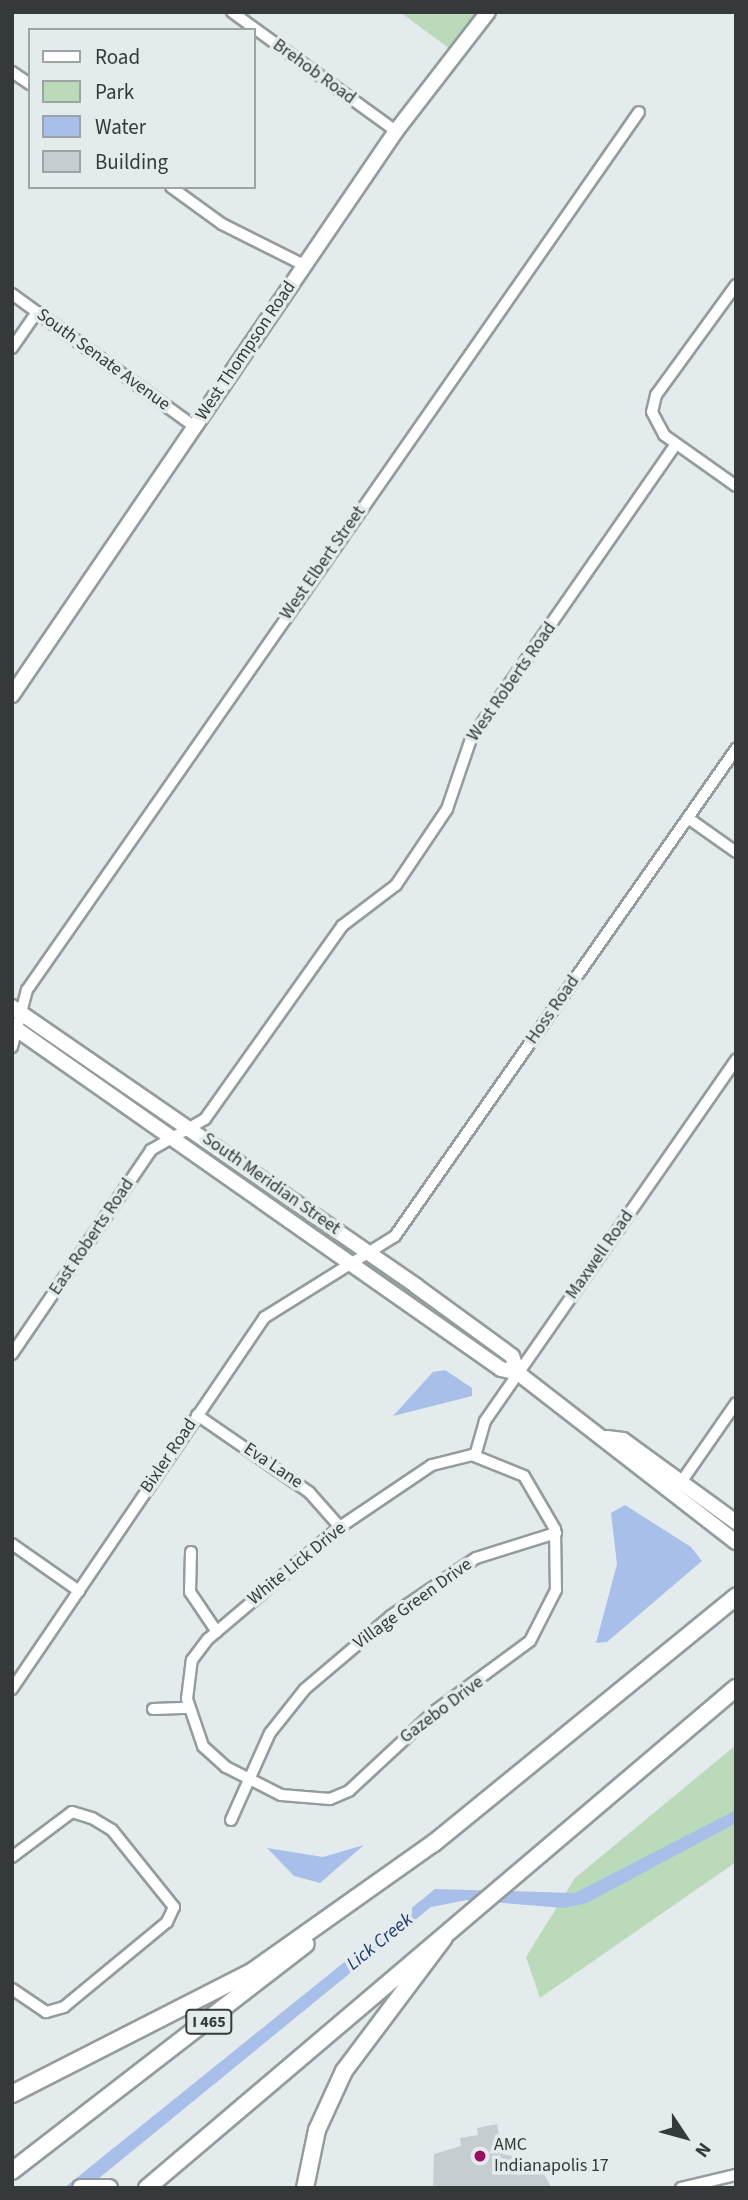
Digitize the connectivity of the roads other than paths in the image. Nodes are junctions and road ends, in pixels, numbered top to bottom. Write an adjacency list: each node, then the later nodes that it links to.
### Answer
1 (232, 12): 3 (street, Brehob Road)
2 (488, 12): 8 (main road, West Thompson Road)
3 (254, 28)
4 (256, 29): 8 (street, Brehob Road)
5 (12, 72): 6 (street)
6 (28, 83)
7 (639, 112): 22 (street, West Elbert Street)
8 (396, 131): 10 (main road, West Thompson Road)
9 (174, 189): 10 (street)
10 (304, 265): 15 (main road, West Thompson Road)
11 (735, 284): 16 (street)
12 (12, 294): 13 (street, South Senate Avenue)
13 (37, 312): 14 (street); 15 (street, South Senate Avenue)
14 (12, 348)
15 (195, 427): 18 (main road, West Thompson Road)
16 (676, 444): 17 (street); 25 (street, West Roberts Road)
17 (736, 486)
18 (12, 695)
19 (736, 749): 20 (street, Hoss Road)
20 (688, 818): 21 (street); 26 (street, Hoss Road)
21 (736, 852)
22 (16, 1019): 23 (street, West Elbert Street); 25 (main road, South Meridian Street); 25 (main road, South Meridian Street)
23 (12, 1046)
24 (736, 1060): 28 (street, Maxwell Road)
25 (182, 1130): 26 (main road, South Meridian Street); 26 (main road, South Meridian Street); 27 (street, East Roberts Road)
26 (361, 1258): 28 (main road, South Meridian Street); 30 (street, Bixler Road)
27 (12, 1353)
28 (518, 1373): 31 (main road, South Meridian Street); 32 (street, Maxwell Road)
29 (736, 1403): 33 (street)
30 (197, 1415): 36 (street, Eva Lane); 41 (street, Bixler Road)
31 (607, 1438): 33 (main road, South Meridian Street); 34 (main road, South Meridian Street)
32 (475, 1456): 36 (street, White Lick Drive); 37 (street)
33 (681, 1482): 34 (street); 35 (main road, South Meridian Street)
34 (671, 1496): 38 (main road, South Meridian Street)
35 (736, 1522)
36 (340, 1527): 43 (street, White Lick Drive)
37 (556, 1533): 48 (street, Village Green Drive); 48 (street, Gazebo Drive)
38 (736, 1542)
39 (12, 1544): 41 (street)
40 (191, 1552): 43 (street)
41 (79, 1591): 45 (street, Bixler Road)
42 (736, 1597): 51 (highway, I 465)
43 (217, 1632): 46 (street, White Lick Drive)
44 (736, 1688): 52 (highway)
45 (12, 1689)
46 (189, 1707): 47 (street); 48 (street, White Lick Drive)
47 (153, 1709)
48 (253, 1778): 49 (street, Village Green Drive)
49 (231, 1820)
50 (12, 1857): 53 (street)
51 (400, 1867): 54 (highway); 55 (highway, I 465)
52 (455, 1921): 59 (highway); 60 (highway)
53 (12, 1989)
54 (12, 2094)
55 (12, 2171)
56 (736, 2175): 61 (street)
57 (81, 2188): 58 (highway)
58 (108, 2188)
59 (147, 2188)
60 (305, 2188)
61 (681, 2188)

